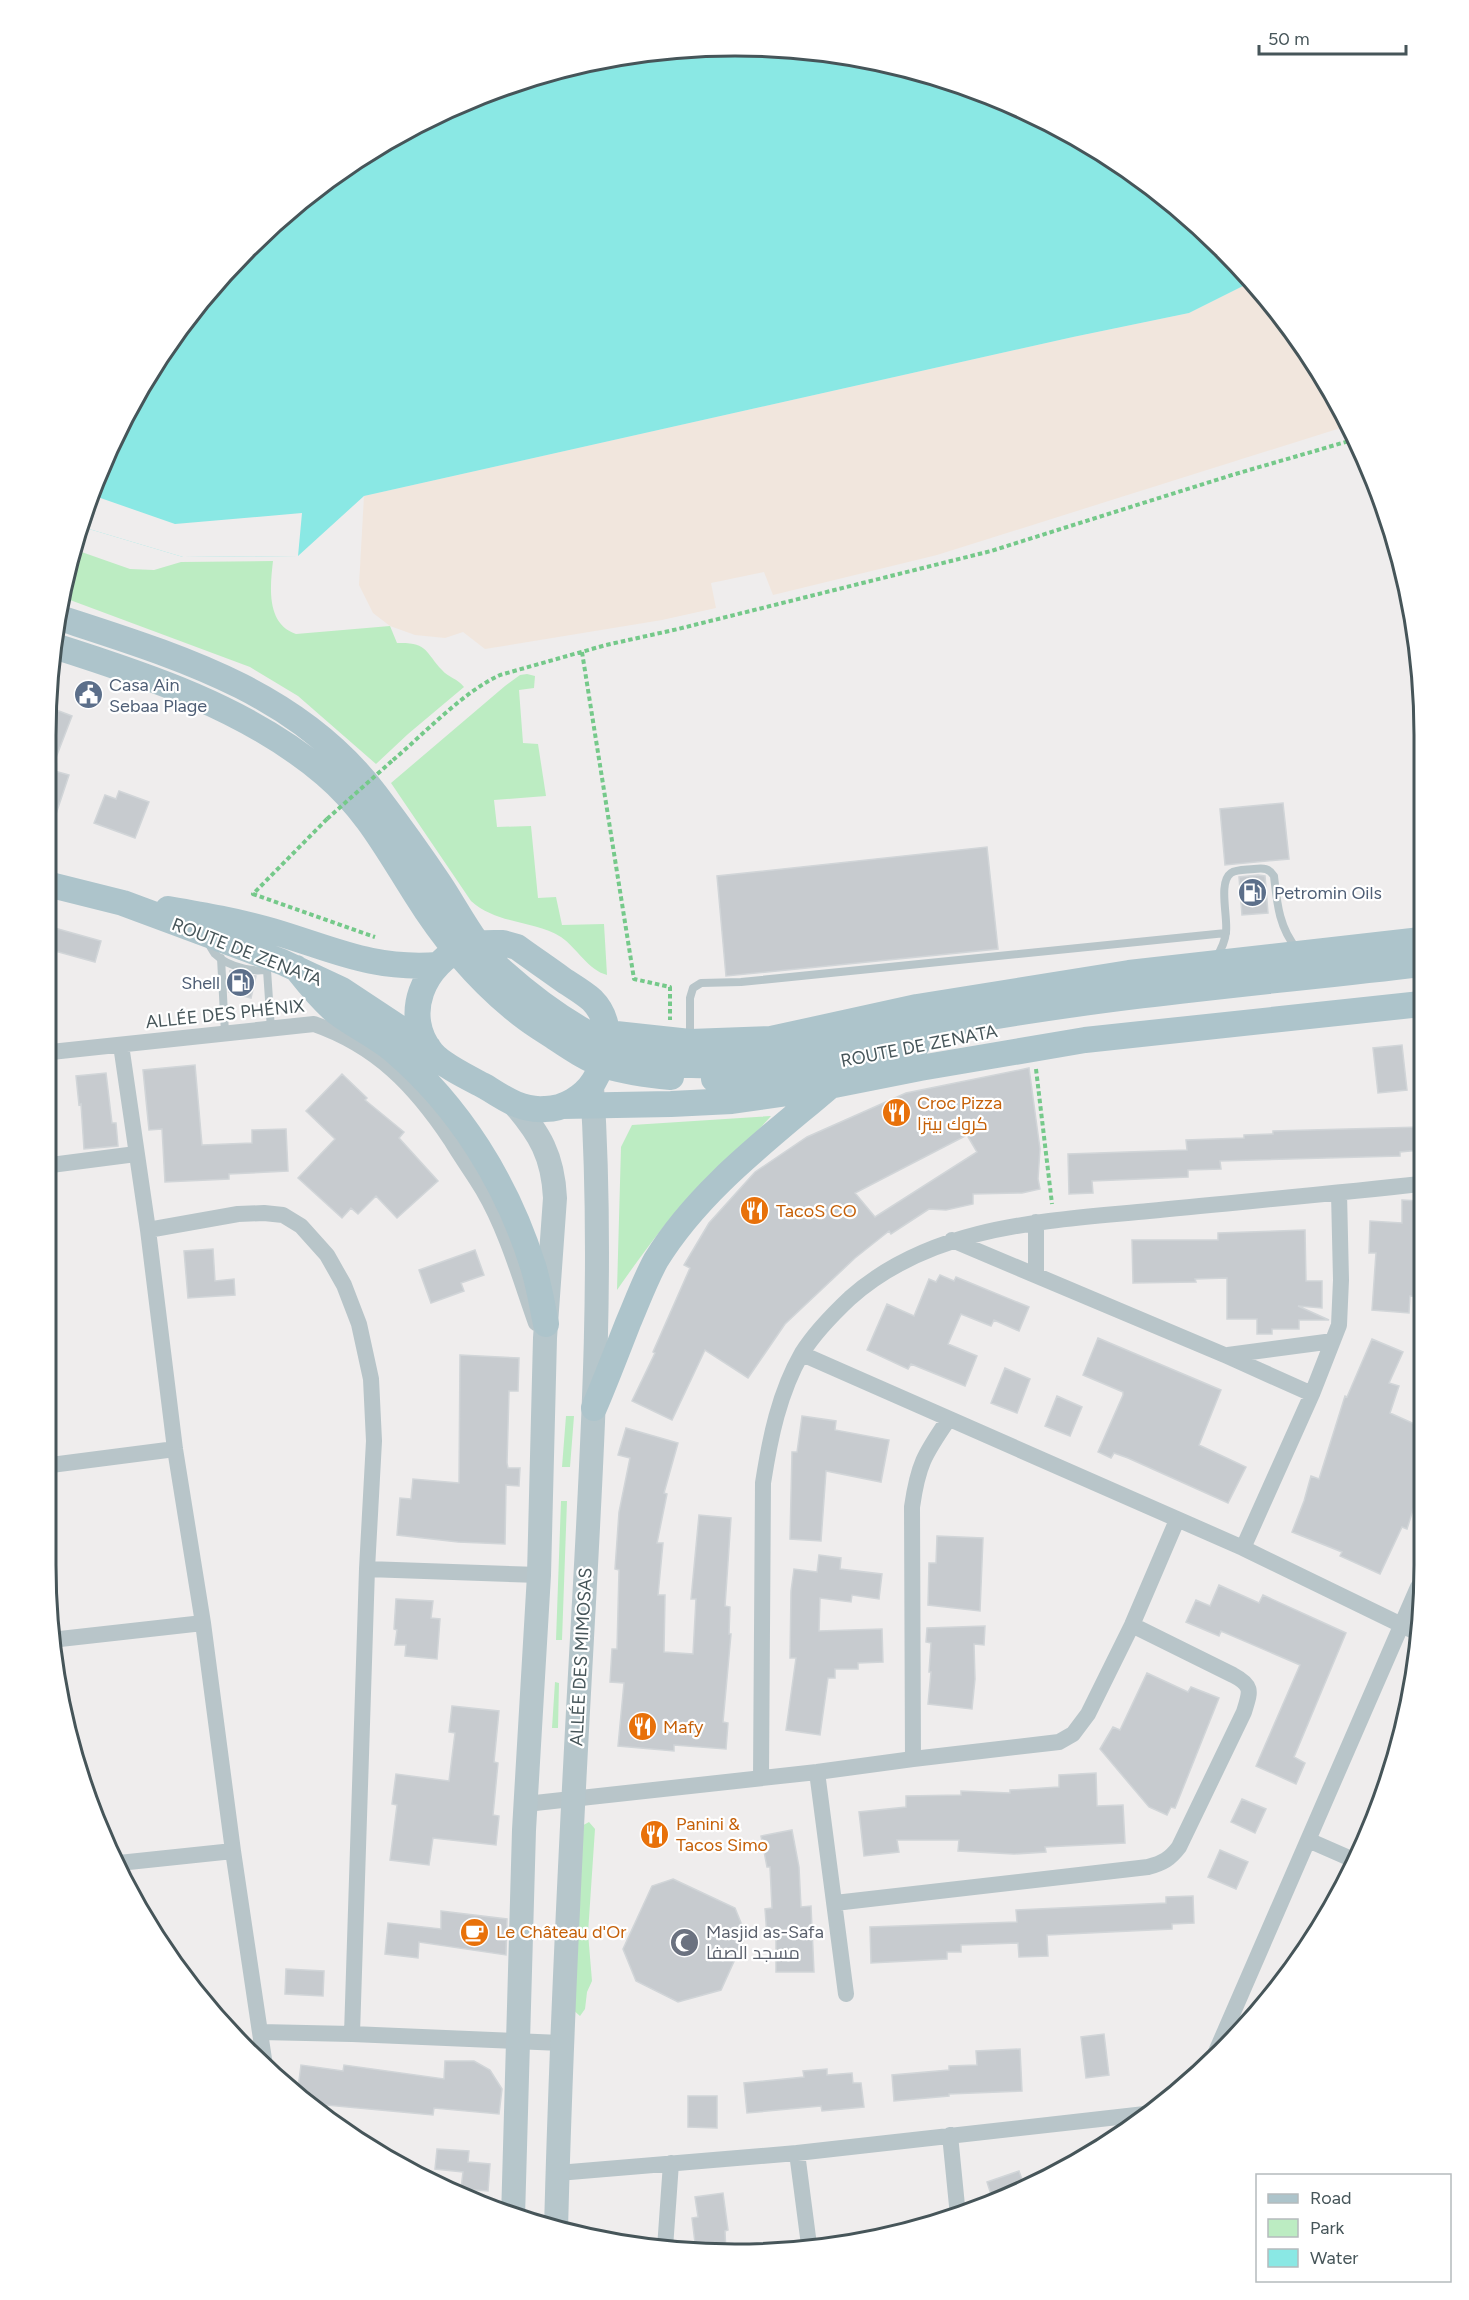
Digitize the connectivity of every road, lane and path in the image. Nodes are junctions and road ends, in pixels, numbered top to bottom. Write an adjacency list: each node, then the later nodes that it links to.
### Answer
1 (1347, 442): 4 (path)
2 (66, 619): 11 (main road)
3 (61, 648): 11 (main road)
4 (582, 652): 9 (path, bridge); 21 (path)
5 (56, 886): 6 (main road, ROUTE DE ZENATA)
6 (123, 903): 8 (main road, ROUTE DE ZENATA); 11 (main road, ROUTE DE ZENATA)
7 (1226, 933): 12 (lane); 14 (lane); 21 (lane)
8 (201, 934): 13 (lane); 16 (main road, ROUTE DE ZENATA)
9 (383, 940)
10 (1414, 941): 12 (main road, ROUTE DE ZENATA)
11 (458, 953): 23 (main road); 26 (main road, ROUTE DE ZENATA); 26 (main road)
12 (1302, 954): 14 (main road, ROUTE DE ZENATA)
13 (221, 958): 16 (lane); 20 (lane)
14 (1210, 964): 21 (main road, ROUTE DE ZENATA)
15 (1414, 965): 26 (main road, ROUTE DE ZENATA)
16 (281, 967): 19 (lane); 23 (main road, ROUTE DE ZENATA); 38 (main road)
17 (1414, 980): 26 (main road, ROUTE DE ZENATA)
18 (1414, 1005): 24 (main road, ROUTE DE ZENATA)
19 (271, 1029): 20 (street, ALLÉE DES PHÉNIX); 38 (street, ALLÉE DES PHÉNIX)
20 (225, 1033): 22 (street, ALLÉE DES PHÉNIX)
21 (680, 1041): 26 (main road, ROUTE DE ZENATA)
22 (120, 1045): 25 (street, ALLÉE DES PHÉNIX); 29 (street)
23 (428, 1047): 28 (main road, ROUTE DE ZENATA)
24 (1034, 1049): 27 (main road, ROUTE DE ZENATA); 33 (path)
25 (56, 1051)
26 (601, 1066): 27 (main road, ROUTE DE ZENATA); 28 (main road, ROUTE DE ZENATA); 43 (main road, ALLÉE DES MIMOSAS)
27 (832, 1085): 43 (main road)
28 (513, 1104): 38 (main road)
29 (136, 1154): 30 (street); 35 (street)
30 (56, 1164)
31 (1414, 1185): 32 (street)
32 (1339, 1193): 33 (street); 39 (street)
33 (1054, 1220): 34 (street)
34 (1036, 1222): 36 (street); 37 (street)
35 (148, 1230): 45 (street); 49 (street)
36 (952, 1240): 37 (street); 40 (street)
37 (1036, 1275): 41 (street)
38 (545, 1336): 50 (main road)
39 (1333, 1341): 41 (street); 42 (street)
40 (801, 1354): 44 (street); 59 (street)
41 (1227, 1356): 42 (street)
42 (1312, 1394): 48 (street)
43 (594, 1408): 60 (main road, ALLÉE DES MIMOSAS)
44 (948, 1420): 47 (street); 57 (street)
45 (176, 1449): 46 (street); 52 (street)
46 (56, 1464)
47 (1177, 1520): 48 (street); 53 (street)
48 (1243, 1548): 54 (street)
49 (367, 1569): 50 (street); 69 (street)
50 (539, 1575): 61 (main road)
51 (1412, 1599): 54 (street)
52 (203, 1623): 56 (street); 63 (street)
53 (1132, 1625): 57 (street); 66 (street)
54 (1401, 1625): 55 (street); 62 (street)
55 (1410, 1629)
56 (60, 1639)
57 (913, 1759): 58 (street)
58 (817, 1772): 59 (street); 66 (street)
59 (760, 1777): 60 (street)
60 (573, 1800): 61 (street); 72 (main road, ALLÉE DES MIMOSAS)
61 (526, 1804): 71 (main road)
62 (1308, 1840): 64 (street); 70 (street)
63 (233, 1851): 65 (street); 68 (street)
64 (1347, 1858)
65 (124, 1862)
66 (835, 1903): 67 (street)
67 (846, 1994)
68 (260, 2032): 69 (street); 73 (street)
69 (352, 2034): 71 (street)
70 (1222, 2039)
71 (518, 2041): 72 (street); 79 (main road)
72 (561, 2043): 78 (main road, ALLÉE DES MIMOSAS)
73 (263, 2054)
74 (1132, 2115): 75 (street)
75 (950, 2135): 76 (street); 80 (street)
76 (797, 2153): 77 (street); 82 (street)
77 (671, 2163): 78 (street); 83 (street)
78 (558, 2173): 81 (main road, ALLÉE DES MIMOSAS)
79 (513, 2207)
80 (957, 2207)
81 (556, 2220)
82 (808, 2240)
83 (666, 2241)

